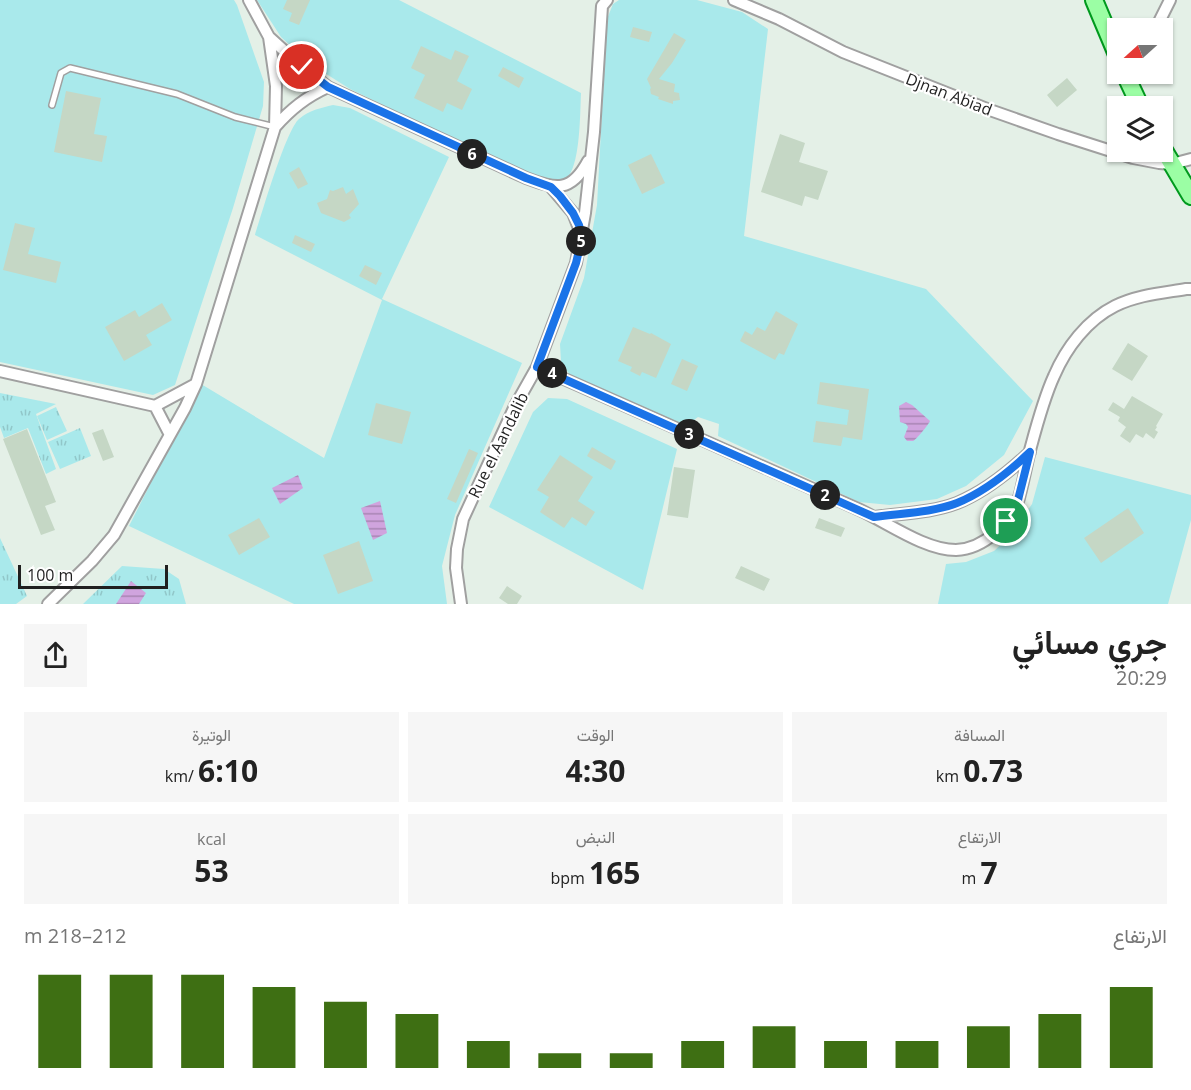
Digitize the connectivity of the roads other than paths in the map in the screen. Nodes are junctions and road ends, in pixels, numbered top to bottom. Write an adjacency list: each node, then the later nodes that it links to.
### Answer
1 (249, 0): 8 (street)
2 (734, 0): 14 (street, Djnan Abiad)
3 (1094, 0): 7 (main road)
4 (1170, 0): 6 (street)
5 (603, 2): 12 (street, Rue el Aandalib)
6 (1161, 18)
7 (1107, 31)
8 (269, 37): 9 (street); 11 (street)
9 (328, 87): 11 (street); 15 (street)
10 (52, 105): 11 (lane)
11 (275, 128): 21 (street)
12 (591, 155): 15 (street); 17 (street, Rue el Aandalib)
13 (1191, 159): 14 (street)
14 (1172, 164): 16 (main road)
15 (551, 187): 17 (street)
16 (1191, 196)
17 (582, 238): 19 (street, Rue el Aandalib)
18 (1189, 287): 24 (street)
19 (537, 367): 25 (street); 27 (street, Rue el Aandalib)
20 (0, 371): 22 (street)
21 (196, 384): 22 (street); 23 (street)
22 (155, 406): 23 (street)
23 (169, 433): 26 (street)
24 (1030, 452): 25 (street); 25 (street)
25 (874, 517)
26 (48, 604)
27 (461, 604)

